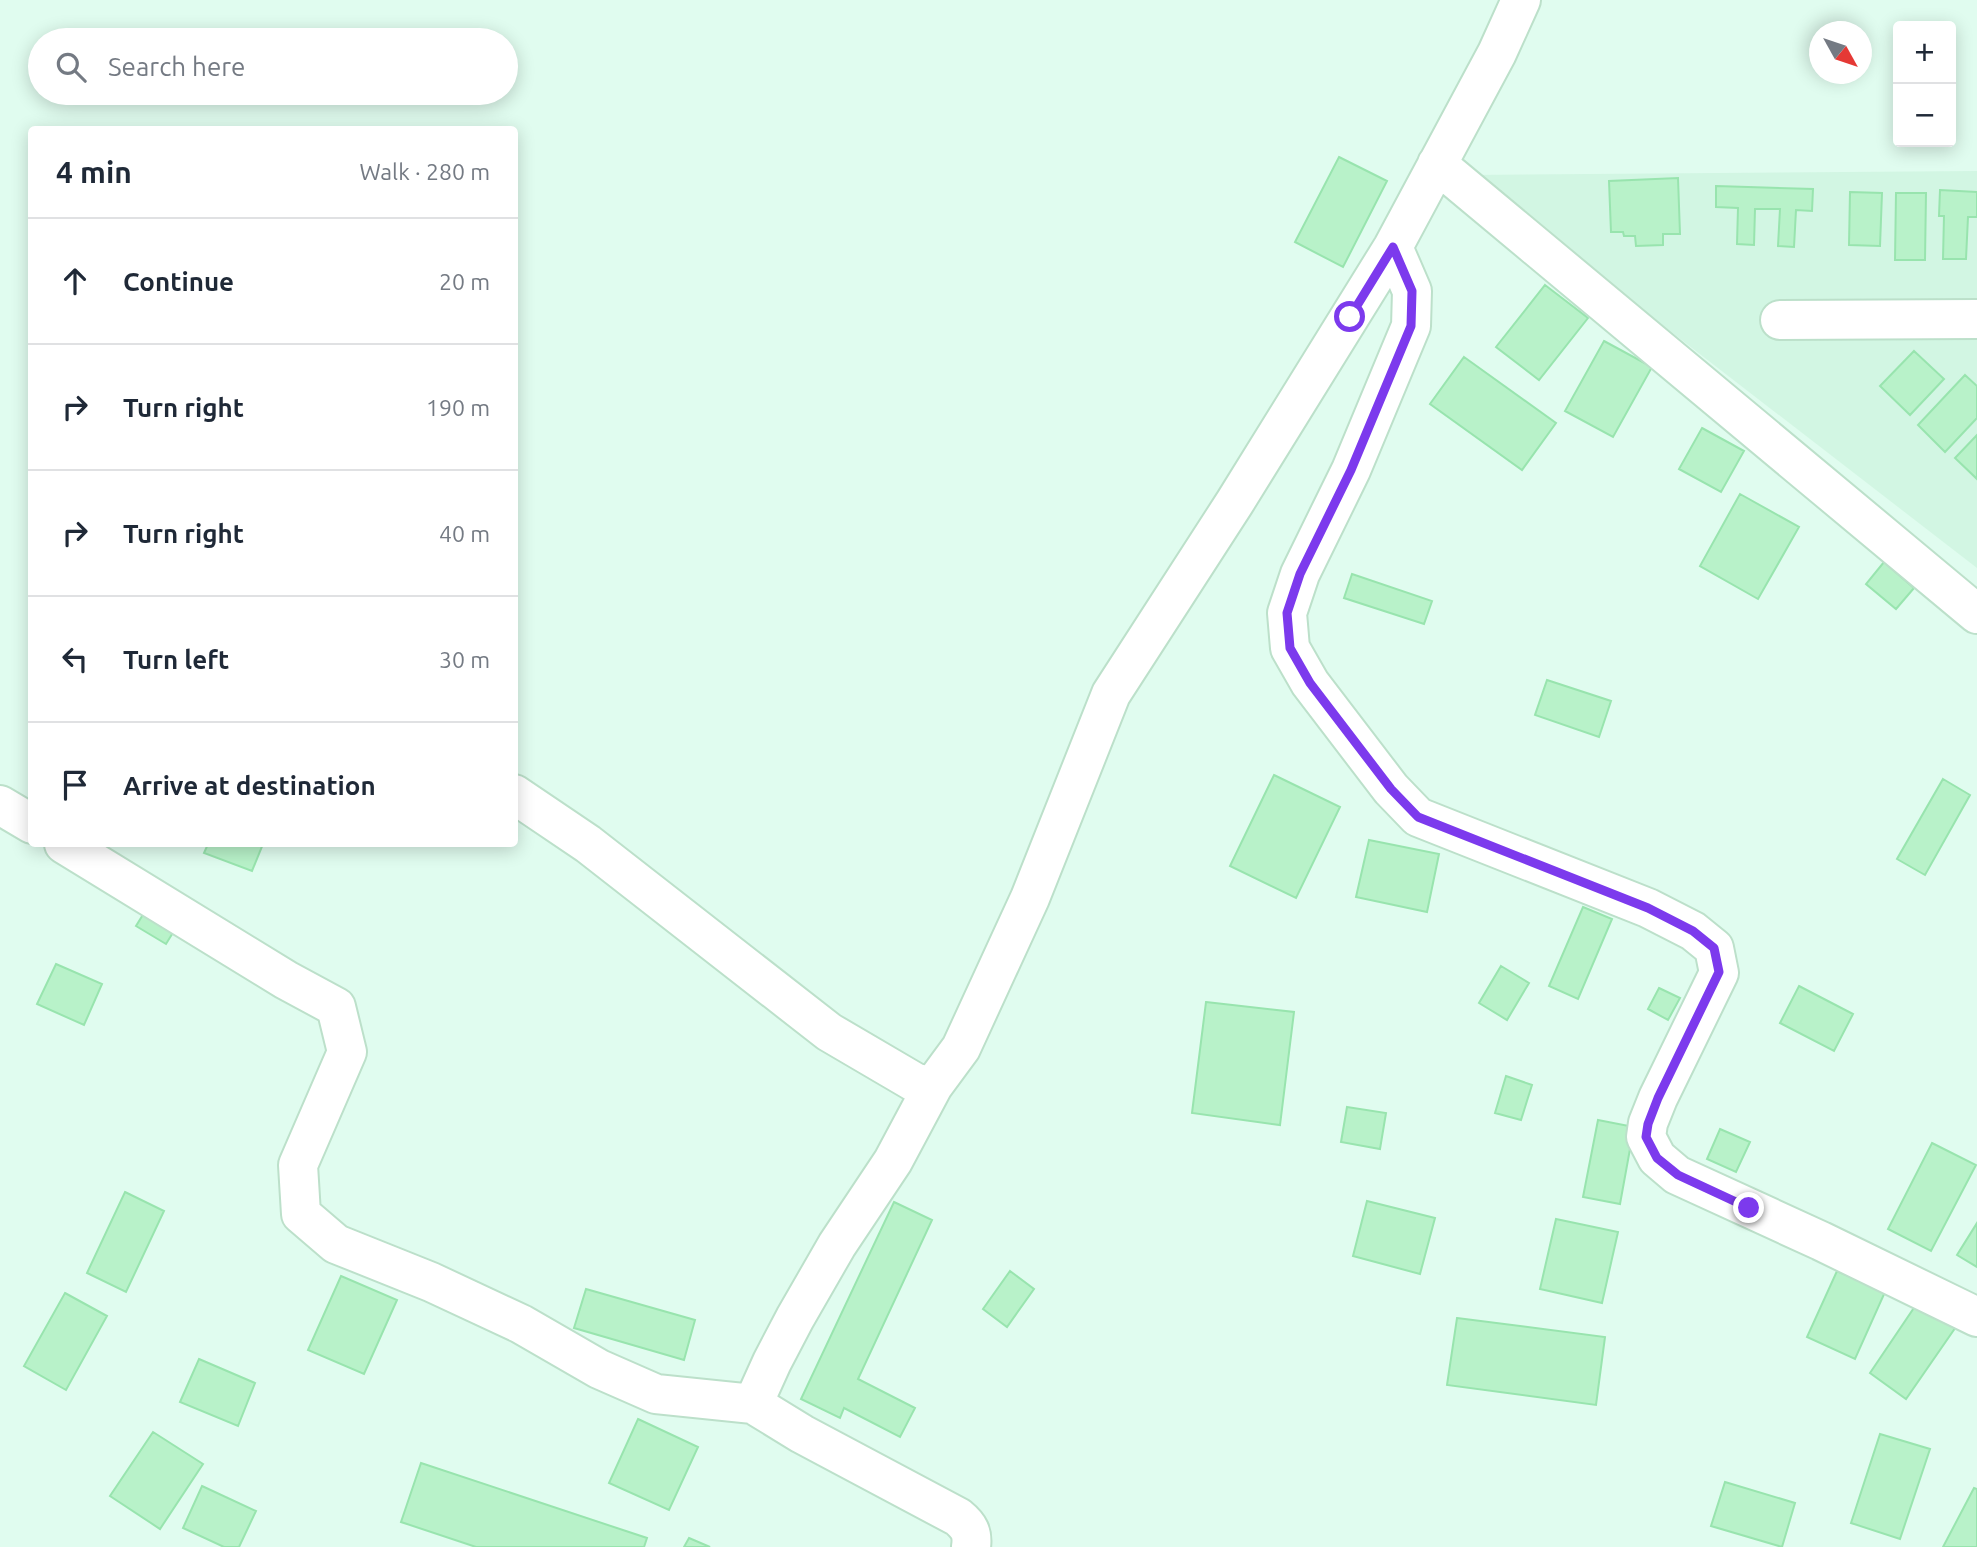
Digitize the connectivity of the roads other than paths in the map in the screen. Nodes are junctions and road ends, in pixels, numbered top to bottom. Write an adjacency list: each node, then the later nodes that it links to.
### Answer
1 (1521, 0): 2 (street)
2 (1437, 164): 3 (street); 7 (street)
3 (1393, 247): 12 (street); 13 (street)
4 (1961, 319): 5 (street); 6 (street)
5 (1780, 320)
6 (1977, 346)
7 (1977, 614)
8 (518, 797): 12 (street)
9 (0, 805): 10 (street)
10 (28, 822)
11 (69, 847): 14 (street)
12 (933, 1086): 14 (street)
13 (1977, 1317)
14 (753, 1404): 15 (street)
15 (971, 1547)

